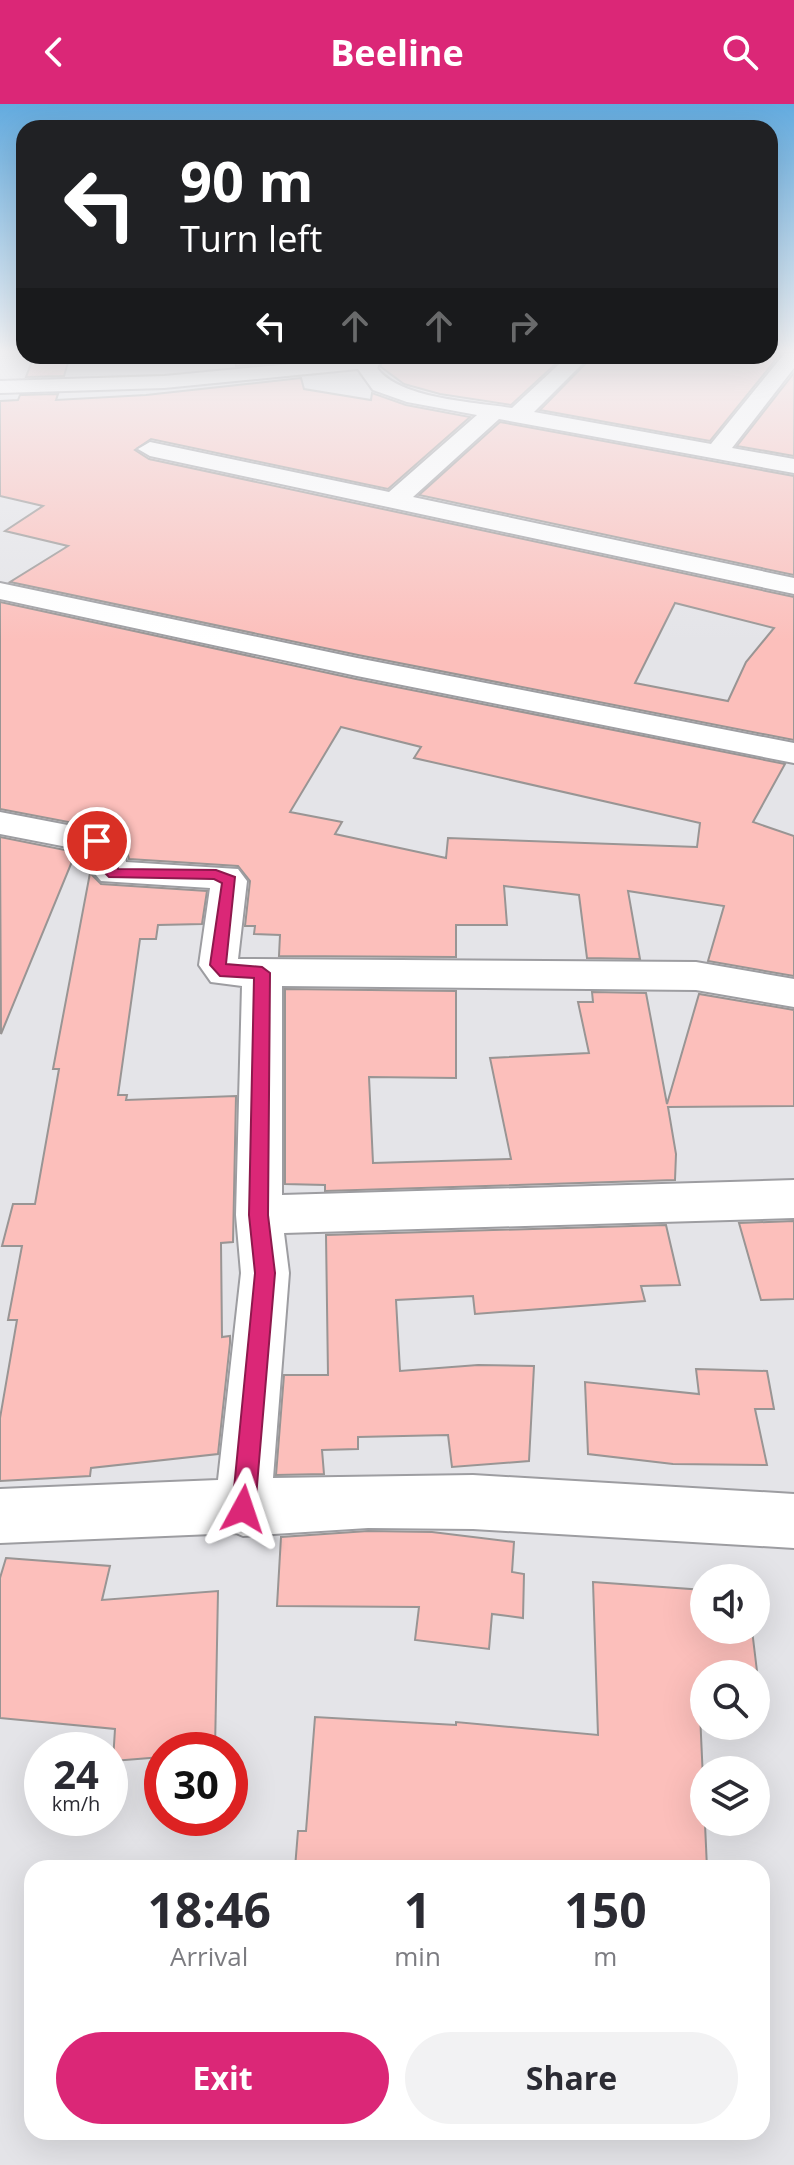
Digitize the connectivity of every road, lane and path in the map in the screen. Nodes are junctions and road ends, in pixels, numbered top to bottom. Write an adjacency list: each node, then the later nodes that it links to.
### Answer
1 (150, 449): 7 (street)
2 (461, 449): 7 (street)
3 (700, 449): 5 (street)
4 (719, 449): 5 (street)
5 (717, 452): 6 (street)
6 (794, 466)
7 (393, 502): 8 (street)
8 (794, 586)
9 (0, 591): 10 (street)
10 (794, 753)
11 (0, 823): 12 (street)
12 (262, 973): 13 (street); 15 (street)
13 (794, 993)
14 (794, 1199): 15 (street)
15 (259, 1215): 16 (street)
16 (243, 1509): 17 (street); 18 (street)
17 (0, 1516)
18 (794, 1521)

